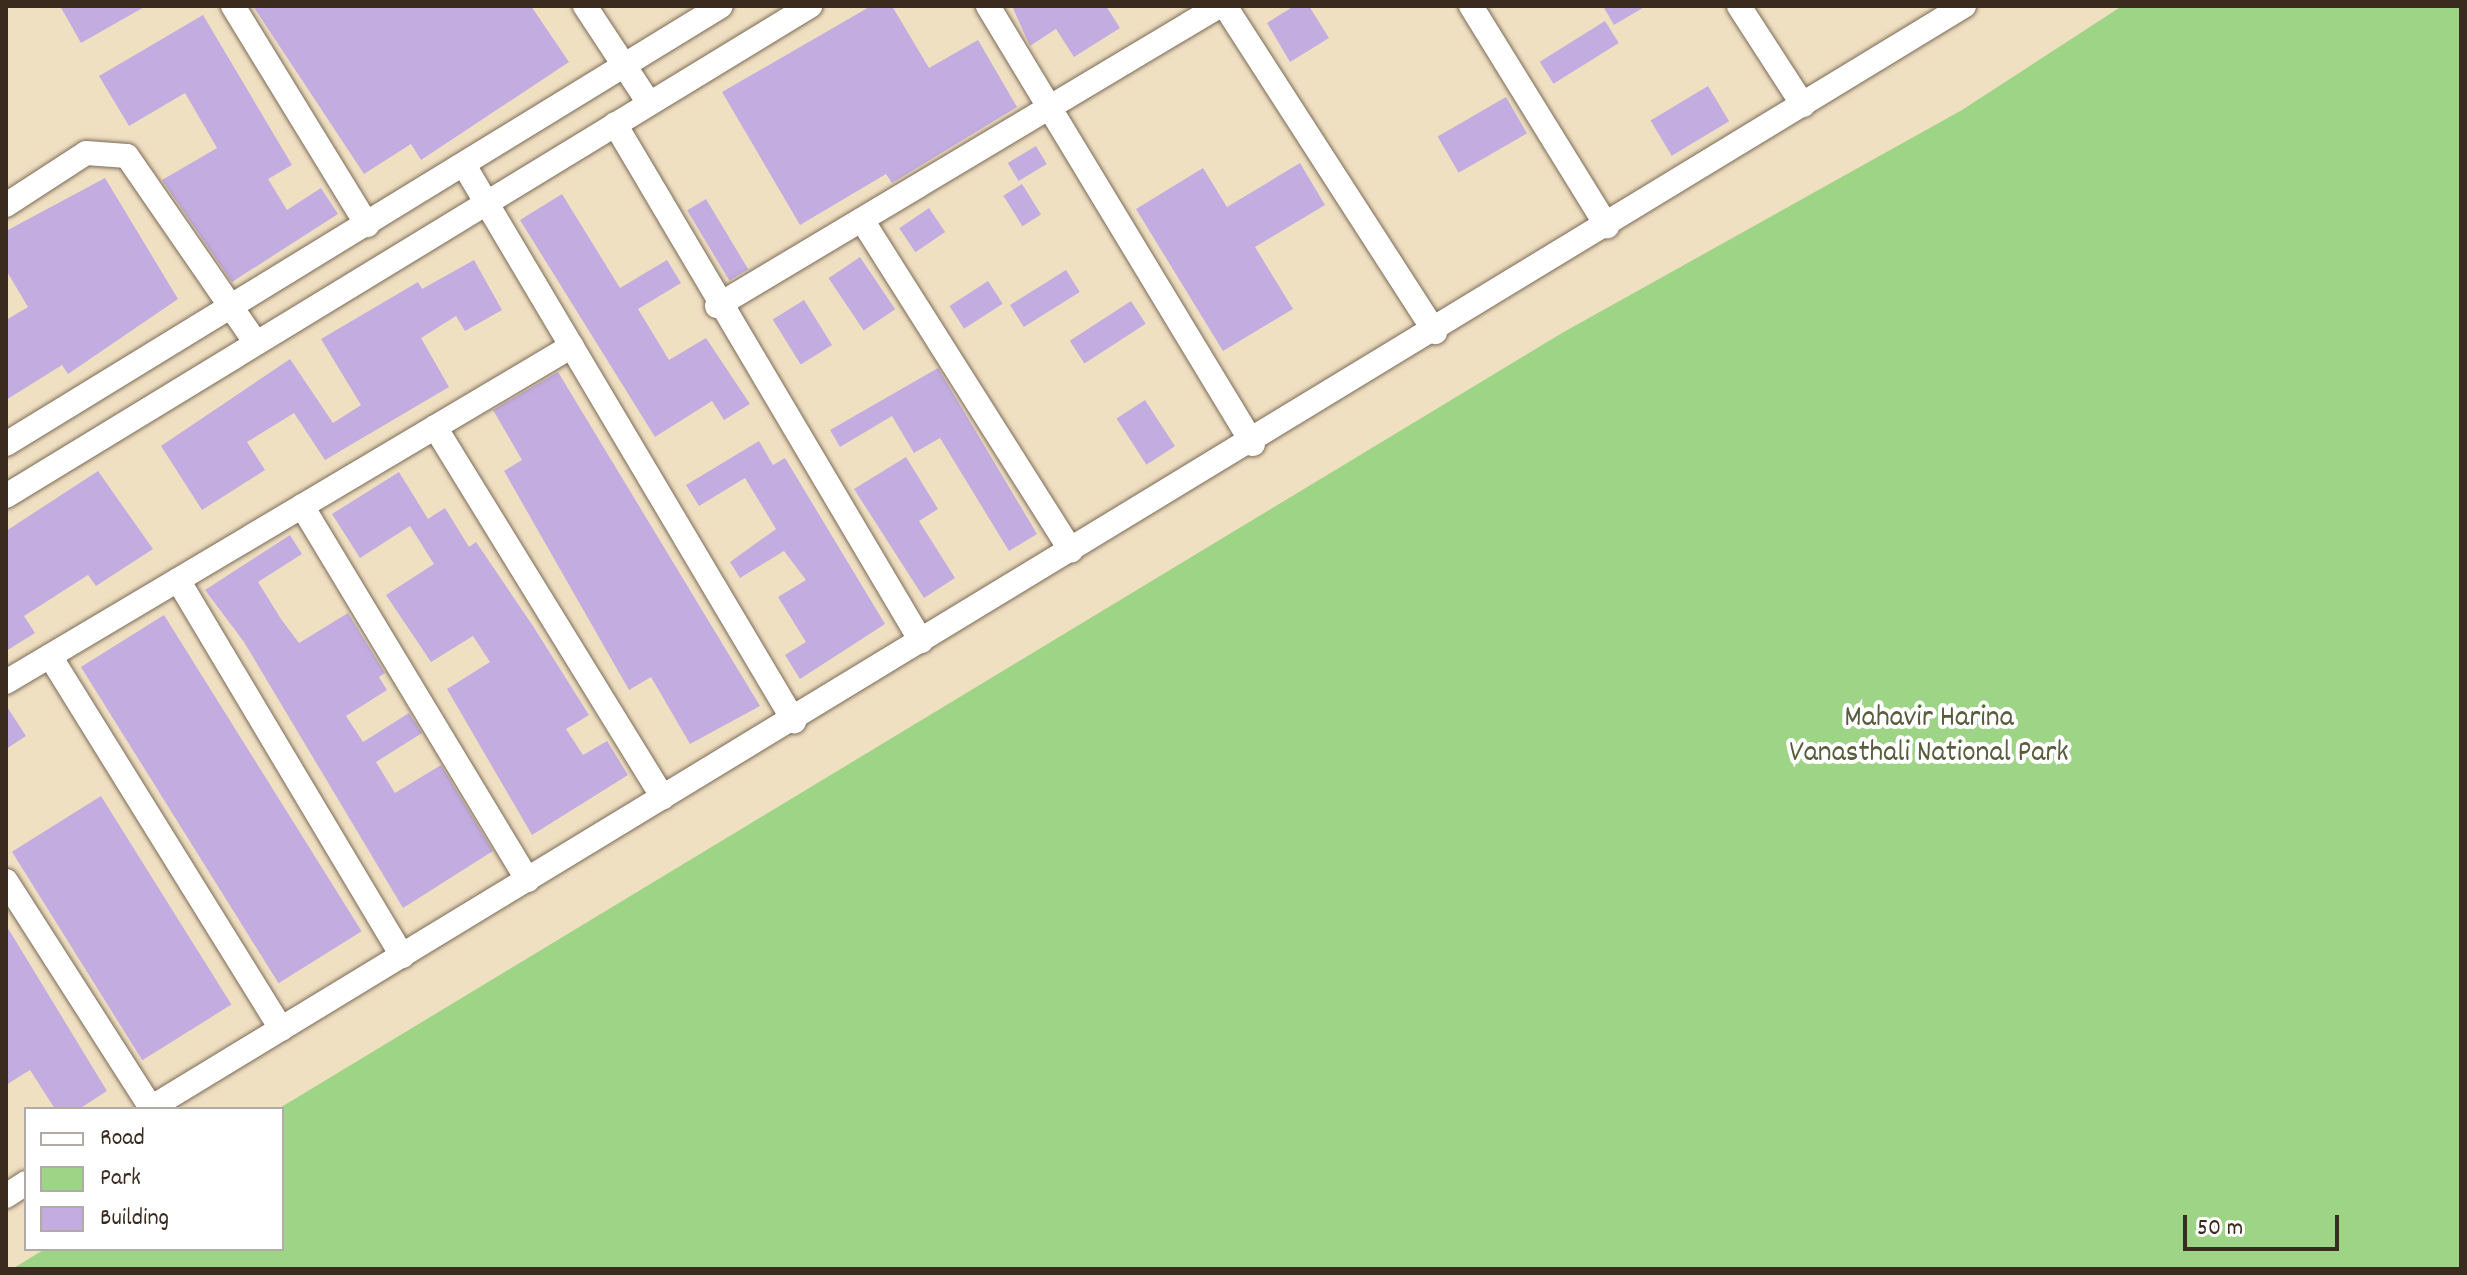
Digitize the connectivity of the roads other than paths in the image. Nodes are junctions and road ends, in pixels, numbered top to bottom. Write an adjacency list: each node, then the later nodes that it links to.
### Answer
1 (233, 6): 20 (street)
2 (585, 6): 11 (street)
3 (721, 6): 11 (street)
4 (810, 6): 12 (street)
5 (988, 6): 14 (street)
6 (1219, 6): 14 (street)
7 (1225, 6): 24 (street)
8 (1471, 6): 21 (street)
9 (1739, 6): 13 (street)
10 (1964, 6): 13 (street)
11 (622, 65): 12 (street); 16 (street)
12 (649, 103): 15 (street)
13 (1803, 105): 21 (street)
14 (1050, 107): 19 (street); 29 (street)
15 (615, 124): 18 (street); 22 (street)
16 (464, 165): 18 (street); 20 (street)
17 (6, 205): 23 (street)
18 (485, 205): 25 (street); 26 (street)
19 (862, 220): 22 (street); 32 (street)
20 (367, 225): 23 (street)
21 (1607, 226): 24 (street)
22 (717, 306): 34 (street)
23 (231, 308): 25 (street); 28 (street)
24 (1435, 332): 29 (street)
25 (256, 343): 30 (street)
26 (572, 346): 27 (street); 37 (street)
27 (435, 427): 31 (street); 38 (street)
28 (6, 444)
29 (1253, 444): 32 (street)
30 (6, 496)
31 (302, 506): 33 (street); 39 (street)
32 (1071, 550): 34 (street)
33 (178, 580): 35 (street); 41 (street)
34 (921, 641): 37 (street)
35 (50, 656): 36 (street); 42 (street)
36 (6, 682)
37 (794, 721): 38 (street)
38 (663, 798): 39 (street)
39 (528, 880): 41 (street)
40 (6, 881): 43 (street)
41 (402, 956): 42 (street)
42 (281, 1029): 44 (street)
43 (149, 1107)
44 (153, 1107)

